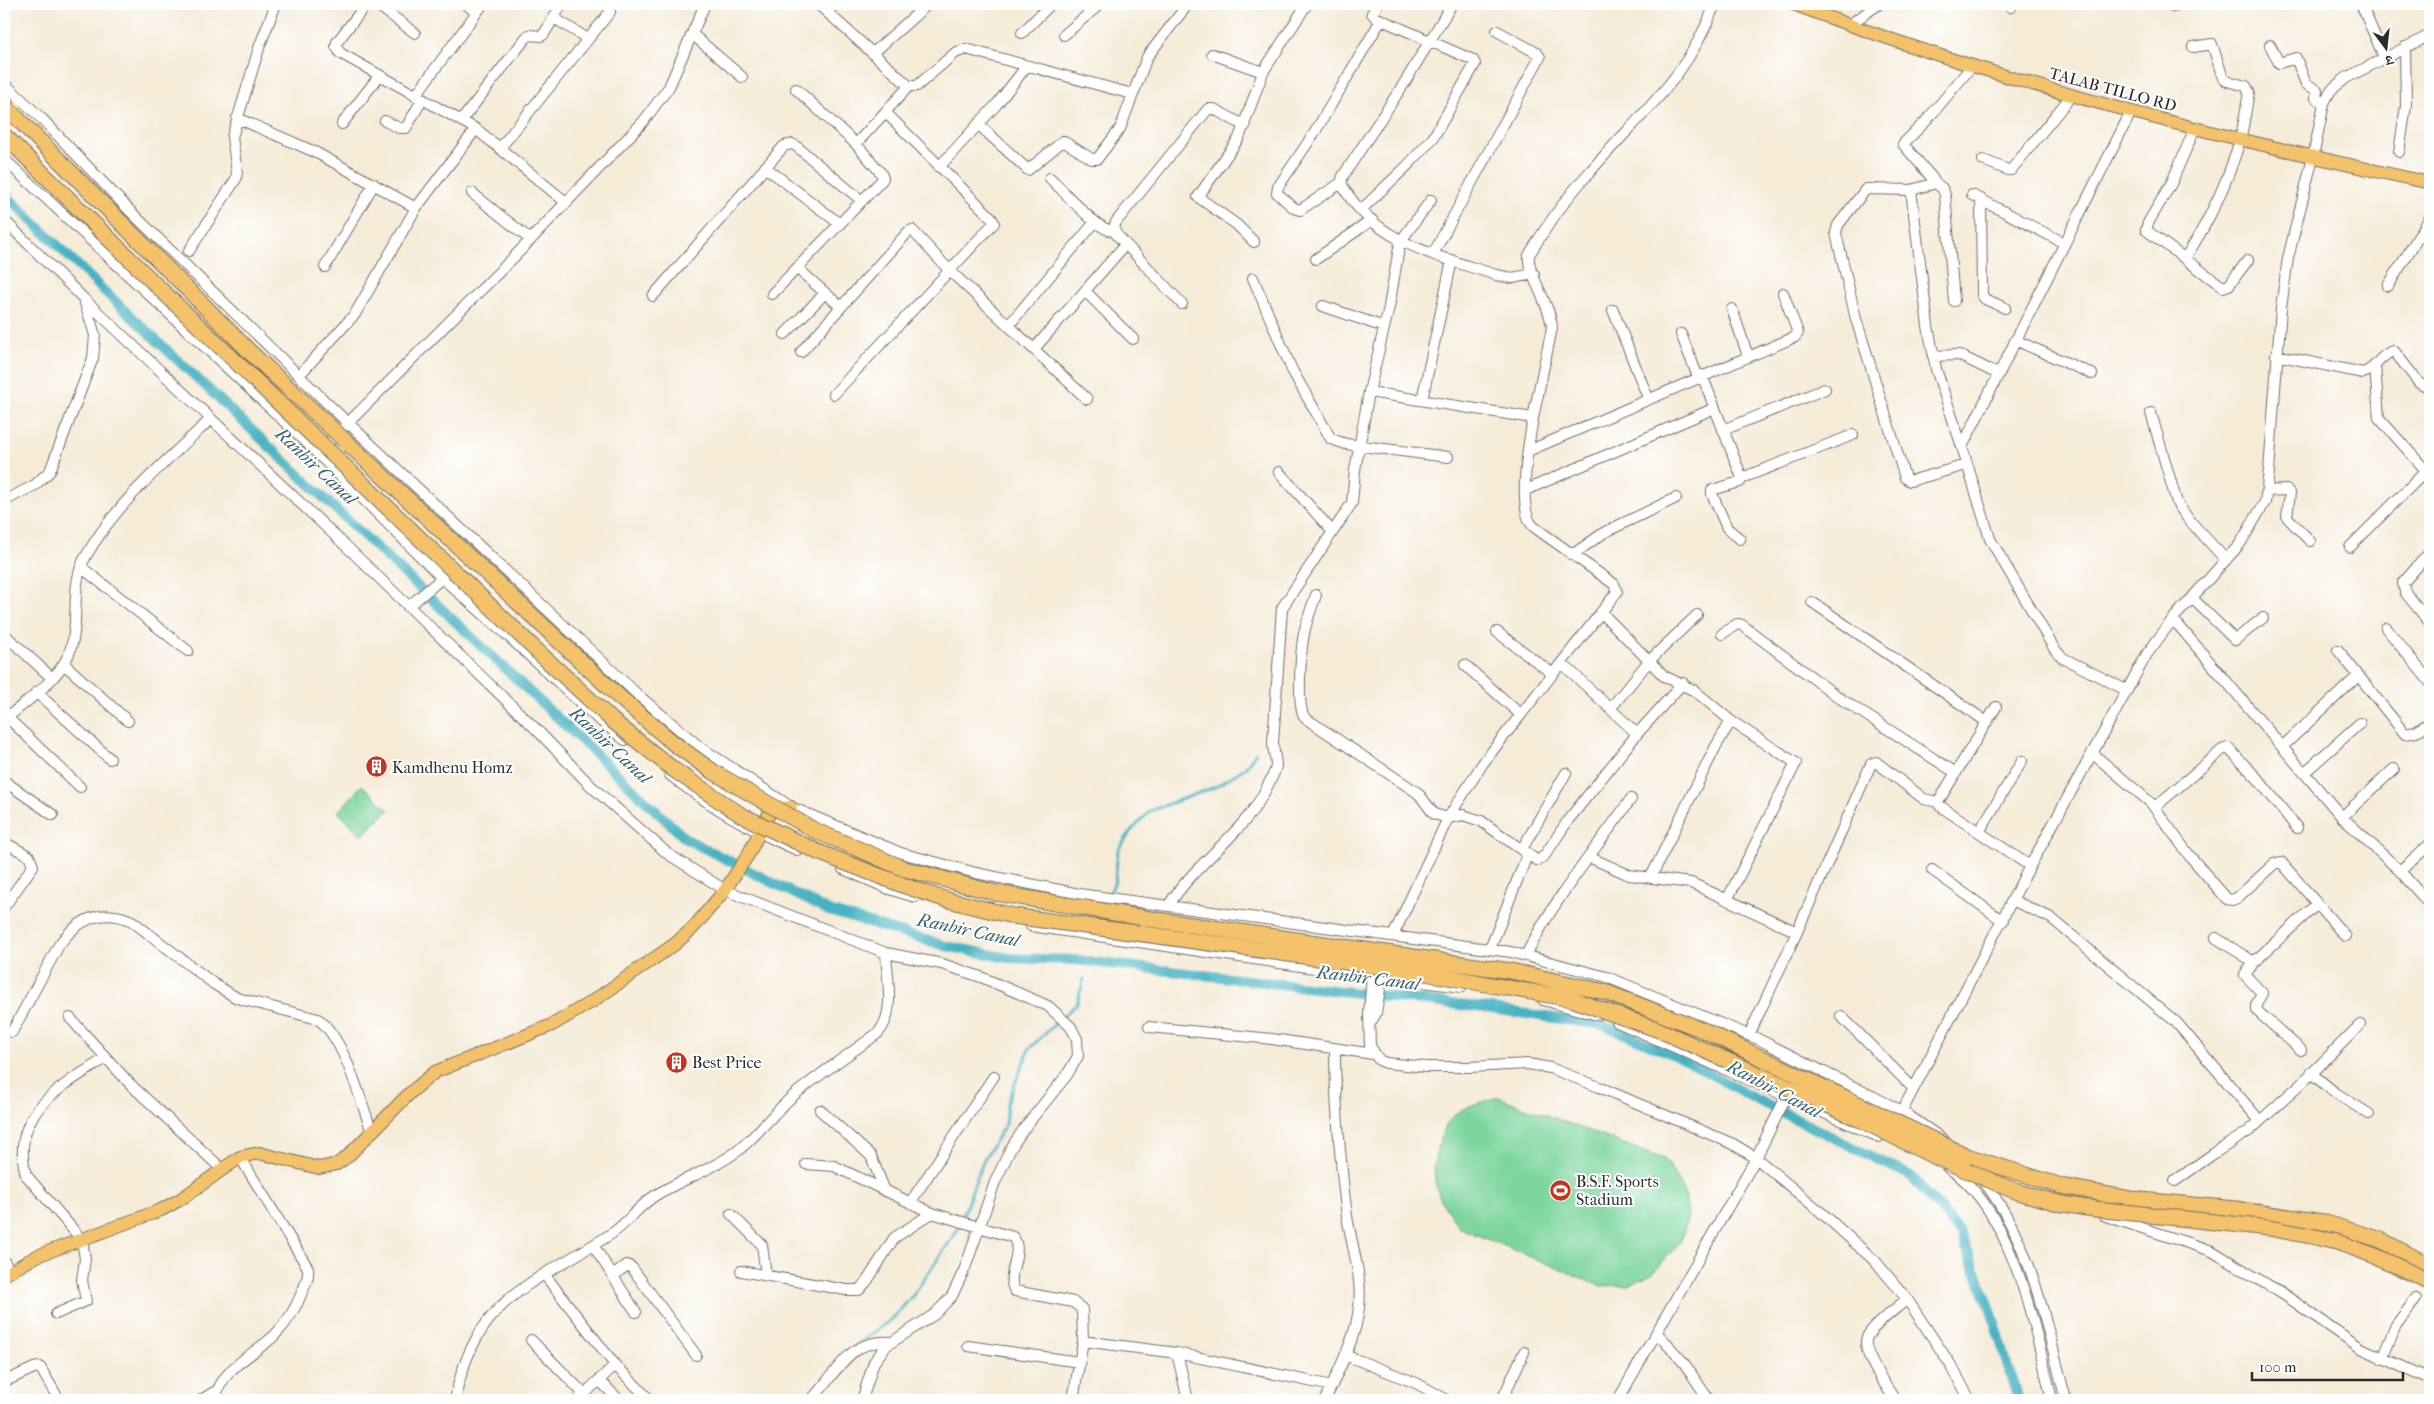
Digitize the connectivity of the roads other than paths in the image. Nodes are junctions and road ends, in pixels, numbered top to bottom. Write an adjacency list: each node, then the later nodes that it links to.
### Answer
1 (276, 4): 56 (street)
2 (370, 4): 44 (street)
3 (376, 4): 28 (street)
4 (466, 4): 21 (street)
5 (483, 4): 21 (street)
6 (562, 4): 24 (street)
7 (705, 4): 30 (street)
8 (818, 4): 23 (street)
9 (836, 4): 23 (street)
10 (928, 4): 39 (street)
11 (1051, 4): 29 (street)
12 (1100, 4): 31 (street)
13 (1188, 4): 49 (street)
14 (1307, 4): 43 (street)
15 (1378, 4): 25 (street)
16 (1452, 4): 34 (street)
17 (1715, 4): 106 (street)
18 (1793, 4): 26 (main road, TALAB TILLO RD)
19 (1878, 4): 26 (street)
20 (2361, 4): 38 (street)
21 (476, 12): 51 (street)
22 (610, 12): 32 (street)
23 (827, 12): 39 (street)
24 (554, 18): 32 (street); 57 (street)
25 (1380, 20): 34 (street); 76 (street)
26 (1849, 25): 41 (main road, TALAB TILLO RD)
27 (1496, 31): 98 (street)
28 (415, 33)
29 (1022, 33)
30 (692, 34): 45 (street); 83 (street)
31 (1064, 35)
32 (588, 39): 67 (street)
33 (2430, 39): 36 (street)
34 (1429, 40): 76 (street); 85 (street)
35 (2270, 44): 52 (street)
36 (2405, 46): 38 (street); 68 (street)
37 (2194, 47): 65 (street)
38 (2382, 52): 52 (street)
39 (873, 53): 47 (street)
40 (1212, 54): 43 (street)
41 (1972, 66): 50 (main road, TALAB TILLO RD); 75 (street)
42 (1026, 67): 47 (street); 49 (street); 60 (street)
43 (1263, 72): 61 (street)
44 (379, 76): 51 (street); 59 (street)
45 (742, 77)
46 (4, 83): 149 (street)
47 (909, 86): 54 (street)
48 (796, 89): 66 (street)
49 (1132, 94): 60 (street)
50 (2072, 95): 55 (main road, TALAB TILLO RD); 71 (street)
51 (418, 98): 57 (street); 58 (street)
52 (2321, 102): 69 (street)
53 (4, 105): 289 (highway, bridge)
54 (885, 112): 66 (street); 73 (street)
55 (2131, 112): 62 (main road, TALAB TILLO RD); 95 (street)
56 (236, 118): 78 (street); 97 (street)
57 (461, 120): 63 (street)
58 (386, 121)
59 (342, 124)
60 (978, 124): 73 (street)
61 (1245, 126): 91 (street); 93 (street)
62 (2195, 128): 65 (main road, TALAB TILLO RD); 99 (street)
63 (476, 129): 67 (street); 84 (street)
64 (4, 135): 295 (highway, bridge)
65 (2240, 141): 69 (main road, TALAB TILLO RD); 99 (street)
66 (856, 144): 82 (street)
67 (500, 148): 83 (street)
68 (2400, 152)
69 (2313, 157): 77 (main road, TALAB TILLO RD); 130 (street)
70 (4, 159): 155 (street)
71 (1983, 160)
72 (765, 167): 82 (street); 90 (street); 113 (street)
73 (939, 167): 105 (street)
74 (1050, 178): 89 (street)
75 (1934, 182): 79 (street); 115 (street)
76 (1341, 183): 85 (street)
77 (2430, 183)
78 (374, 184): 84 (street); 103 (street)
79 (1911, 190): 132 (street); 157 (street)
80 (472, 193): 92 (street)
81 (1431, 200): 94 (street)
82 (862, 201): 90 (street)
83 (567, 203): 92 (street)
84 (416, 208): 134 (street)
85 (1361, 210): 88 (street)
86 (2430, 218): 108 (street)
87 (4, 220): 114 (street)
88 (1372, 220): 94 (street); 100 (street)
89 (1095, 222): 91 (street); 122 (street)
90 (840, 224): 104 (street)
91 (1114, 231): 96 (street)
92 (531, 240): 149 (street)
93 (1254, 242)
94 (1400, 242): 98 (street); 123 (street)
95 (2064, 243): 119 (street); 127 (street)
96 (1125, 245): 109 (street); 116 (street)
97 (189, 251)
98 (1433, 254): 101 (street)
99 (2185, 258): 102 (street)
100 (1316, 259)
101 (1452, 260): 106 (street); 144 (street)
102 (2248, 260)
103 (325, 266)
104 (797, 268): 110 (street); 112 (street)
105 (949, 270): 118 (street); 122 (street); 141 (street)
106 (1534, 274): 147 (street)
107 (1253, 278): 152 (street)
108 (2388, 286)
109 (1086, 291): 126 (street); 128 (street)
110 (825, 293): 118 (street); 124 (street)
111 (1783, 293): 131 (street)
112 (772, 294)
113 (653, 296)
114 (84, 299): 148 (street); 164 (street)
115 (1954, 301)
116 (1182, 304)
117 (1324, 306): 123 (street)
118 (841, 307): 129 (street)
119 (2005, 308)
120 (1732, 309): 131 (street)
121 (1613, 310): 142 (street)
122 (1009, 325): 128 (street)
123 (1384, 326): 140 (street)
124 (785, 334)
125 (1681, 334): 137 (street)
126 (1133, 339)
127 (2016, 340): 135 (street); 136 (street)
128 (1034, 349): 143 (street)
129 (801, 352)
130 (2276, 355): 133 (street); 162 (street)
131 (1748, 356): 137 (street)
132 (1933, 356): 135 (street); 153 (street)
133 (2375, 366): 138 (street); 158 (street)
134 (303, 371)
135 (1998, 374): 153 (street)
136 (2092, 374)
137 (1700, 376): 142 (street); 145 (street)
138 (2430, 384)
139 (1825, 388): 150 (street)
140 (1369, 392): 144 (street); 152 (street)
141 (834, 394)
142 (1648, 398): 154 (street)
143 (1087, 399)
144 (1422, 400): 147 (street)
145 (1715, 408): 150 (street); 161 (street)
146 (2151, 413): 171 (street)
147 (1524, 417): 154 (street)
148 (211, 418): 172 (street); 177 (street)
149 (348, 423): 155 (street); 222 (street)
150 (1723, 430): 160 (street)
151 (1853, 435): 160 (street)
152 (1361, 444): 156 (street); 165 (street)
153 (1962, 447): 157 (street)
154 (1528, 451): 161 (street)
155 (317, 453): 173 (street)
156 (1448, 457)
157 (1966, 465): 198 (street)
158 (2429, 471): 168 (street)
159 (1279, 472): 165 (street)
160 (1742, 478): 166 (street)
161 (1526, 490): 170 (street)
162 (2267, 491): 167 (street); 171 (street)
163 (1676, 498): 170 (street)
164 (4, 501)
165 (1332, 531): 243 (street)
166 (1740, 539)
167 (2310, 541)
168 (2350, 547)
169 (2430, 552): 182 (street)
170 (1572, 555): 178 (street)
171 (2226, 560): 175 (street)
172 (80, 567): 188 (street); 191 (street)
173 (439, 580): 177 (street); 229 (street)
174 (1316, 595): 226 (street)
175 (2192, 598): 180 (street); 181 (street)
176 (1812, 602): 206 (street)
177 (412, 604): 238 (street)
178 (1601, 612): 189 (street); 190 (street)
179 (1697, 615): 189 (street)
180 (2262, 618)
181 (2173, 619): 198 (street); 210 (street)
182 (2430, 623)
183 (2386, 628): 196 (street)
184 (1497, 632): 193 (street)
185 (4, 634): 195 (street)
186 (1722, 634): 216 (street)
187 (2338, 650): 194 (street)
188 (188, 651)
189 (1649, 661): 197 (street); 201 (street)
190 (1562, 663): 193 (street); 201 (street)
191 (64, 664): 195 (street); 204 (street)
192 (1465, 665): 202 (street)
193 (1552, 674): 202 (street)
194 (2358, 676): 207 (street); 210 (street)
195 (52, 678): 199 (street)
196 (2430, 682)
197 (1683, 683): 205 (street); 209 (street)
198 (2126, 690): 211 (street)
199 (36, 692): 203 (street); 212 (street)
200 (1996, 707): 206 (street)
201 (1610, 709): 209 (street)
202 (1521, 715): 226 (street)
203 (5, 719): 219 (street)
204 (128, 721)
205 (1732, 721): 237 (street); 239 (street)
206 (1987, 722): 216 (street)
207 (2430, 722)
208 (2360, 723): 217 (street)
209 (1638, 734): 232 (street)
210 (2282, 747): 217 (street)
211 (2092, 754): 223 (street); 234 (street)
212 (110, 759)
213 (2022, 761): 228 (street)
214 (2394, 769): 225 (street)
215 (1566, 773): 232 (street)
216 (1956, 773): 221 (street)
217 (2304, 773): 225 (street)
218 (4, 781): 224 (street)
219 (80, 788)
220 (1631, 799): 233 (street)
221 (1938, 802): 228 (street); 246 (street)
222 (791, 807): 229 (main road); 243 (street)
223 (2155, 807): 227 (street); 241 (street)
224 (53, 815)
225 (2342, 817): 236 (street)
226 (1448, 818): 232 (street); 247 (street)
227 (2297, 828)
228 (1979, 832): 234 (street)
229 (760, 834): 238 (main road); 254 (street)
230 (4, 842): 242 (street)
231 (2430, 844): 236 (street)
232 (1525, 851): 250 (street)
233 (1589, 857): 237 (street); 252 (street)
234 (2030, 866): 240 (street)
235 (1932, 870): 245 (street)
236 (2400, 871): 244 (street)
237 (1652, 877): 239 (street)
238 (728, 886): 251 (street); 273 (main road)
239 (1727, 900): 246 (street)
240 (2012, 900): 245 (street); 272 (street)
241 (2317, 904): 248 (street); 253 (street)
242 (4, 905)
243 (1169, 905): 247 (street)
244 (2430, 905)
245 (2003, 921): 267 (street)
246 (1797, 932): 260 (street)
247 (1393, 936): 250 (street)
248 (2345, 936)
249 (2216, 938): 253 (street)
250 (1490, 949): 252 (street)
251 (886, 953): 286 (street); 288 (street)
252 (1526, 956): 260 (street)
253 (2254, 962): 262 (street)
254 (1376, 981): 263 (street); 268 (street)
255 (1841, 1016): 267 (street)
256 (70, 1018): 264 (street)
257 (2360, 1025): 265 (street)
258 (1149, 1027): 261 (street)
259 (12, 1032): 273 (street)
260 (1749, 1035): 270 (street)
261 (1335, 1049): 263 (street); 308 (street)
262 (2301, 1050)
263 (1373, 1054): 276 (street)
264 (106, 1058): 279 (street); 287 (street)
265 (2311, 1073): 271 (street); 272 (street)
266 (994, 1076): 283 (street)
267 (1913, 1088): 270 (street)
268 (1786, 1097): 274 (street); 276 (street)
269 (820, 1110): 282 (street)
270 (1902, 1111): 274 (street); 280 (street)
271 (2370, 1114)
272 (2260, 1121): 281 (street)
273 (372, 1132): 275 (main road)
274 (1885, 1139): 278 (street)
275 (240, 1157): 279 (main road); 316 (street)
276 (1756, 1158): 296 (street); 300 (street)
277 (806, 1164): 282 (street)
278 (1945, 1166): 280 (street); 334 (street)
279 (222, 1169): 287 (main road)
280 (1983, 1181): 309 (street); 335 (street)
281 (2175, 1181)
282 (885, 1191): 283 (street)
283 (910, 1203): 284 (street)
284 (932, 1212): 286 (street); 293 (street)
285 (731, 1214): 293 (street)
286 (976, 1225): 302 (street); 303 (street)
287 (82, 1240): 290 (main road); 299 (street)
288 (594, 1245): 292 (street); 294 (street)
289 (2430, 1266)
290 (5, 1269)
291 (741, 1270): 293 (street)
292 (544, 1274): 311 (street); 320 (street)
293 (766, 1275)
294 (613, 1276): 298 (street); 307 (street)
295 (2430, 1282)
296 (1906, 1299): 332 (street); 333 (street)
297 (2416, 1299): 309 (street)
298 (636, 1312)
299 (56, 1314)
300 (1656, 1333): 330 (street); 331 (street)
301 (531, 1340): 317 (street)
302 (1083, 1341): 306 (street); 310 (street)
303 (891, 1342): 323 (street); 324 (street)
304 (968, 1346): 310 (street)
305 (1524, 1352): 329 (street)
306 (1177, 1353): 315 (street); 326 (street)
307 (696, 1355)
308 (1344, 1355): 315 (street); 328 (street)
309 (2382, 1359): 313 (street)
310 (1080, 1362): 325 (street)
311 (615, 1365): 314 (street); 322 (street)
312 (4, 1376): 318 (street)
313 (2430, 1379)
314 (599, 1380): 317 (street); 321 (street)
315 (1332, 1386): 327 (street)
316 (216, 1396): 319 (street)
317 (581, 1397)
318 (59, 1400)
319 (201, 1400)
320 (455, 1400)
321 (619, 1400)
322 (650, 1400)
323 (811, 1400)
324 (862, 1400)
325 (1073, 1400)
326 (1188, 1400)
327 (1325, 1400)
328 (1447, 1400)
329 (1502, 1400)
330 (1618, 1400)
331 (1709, 1400)
332 (1894, 1400)
333 (1970, 1400)
334 (2052, 1400)
335 (2066, 1400)

